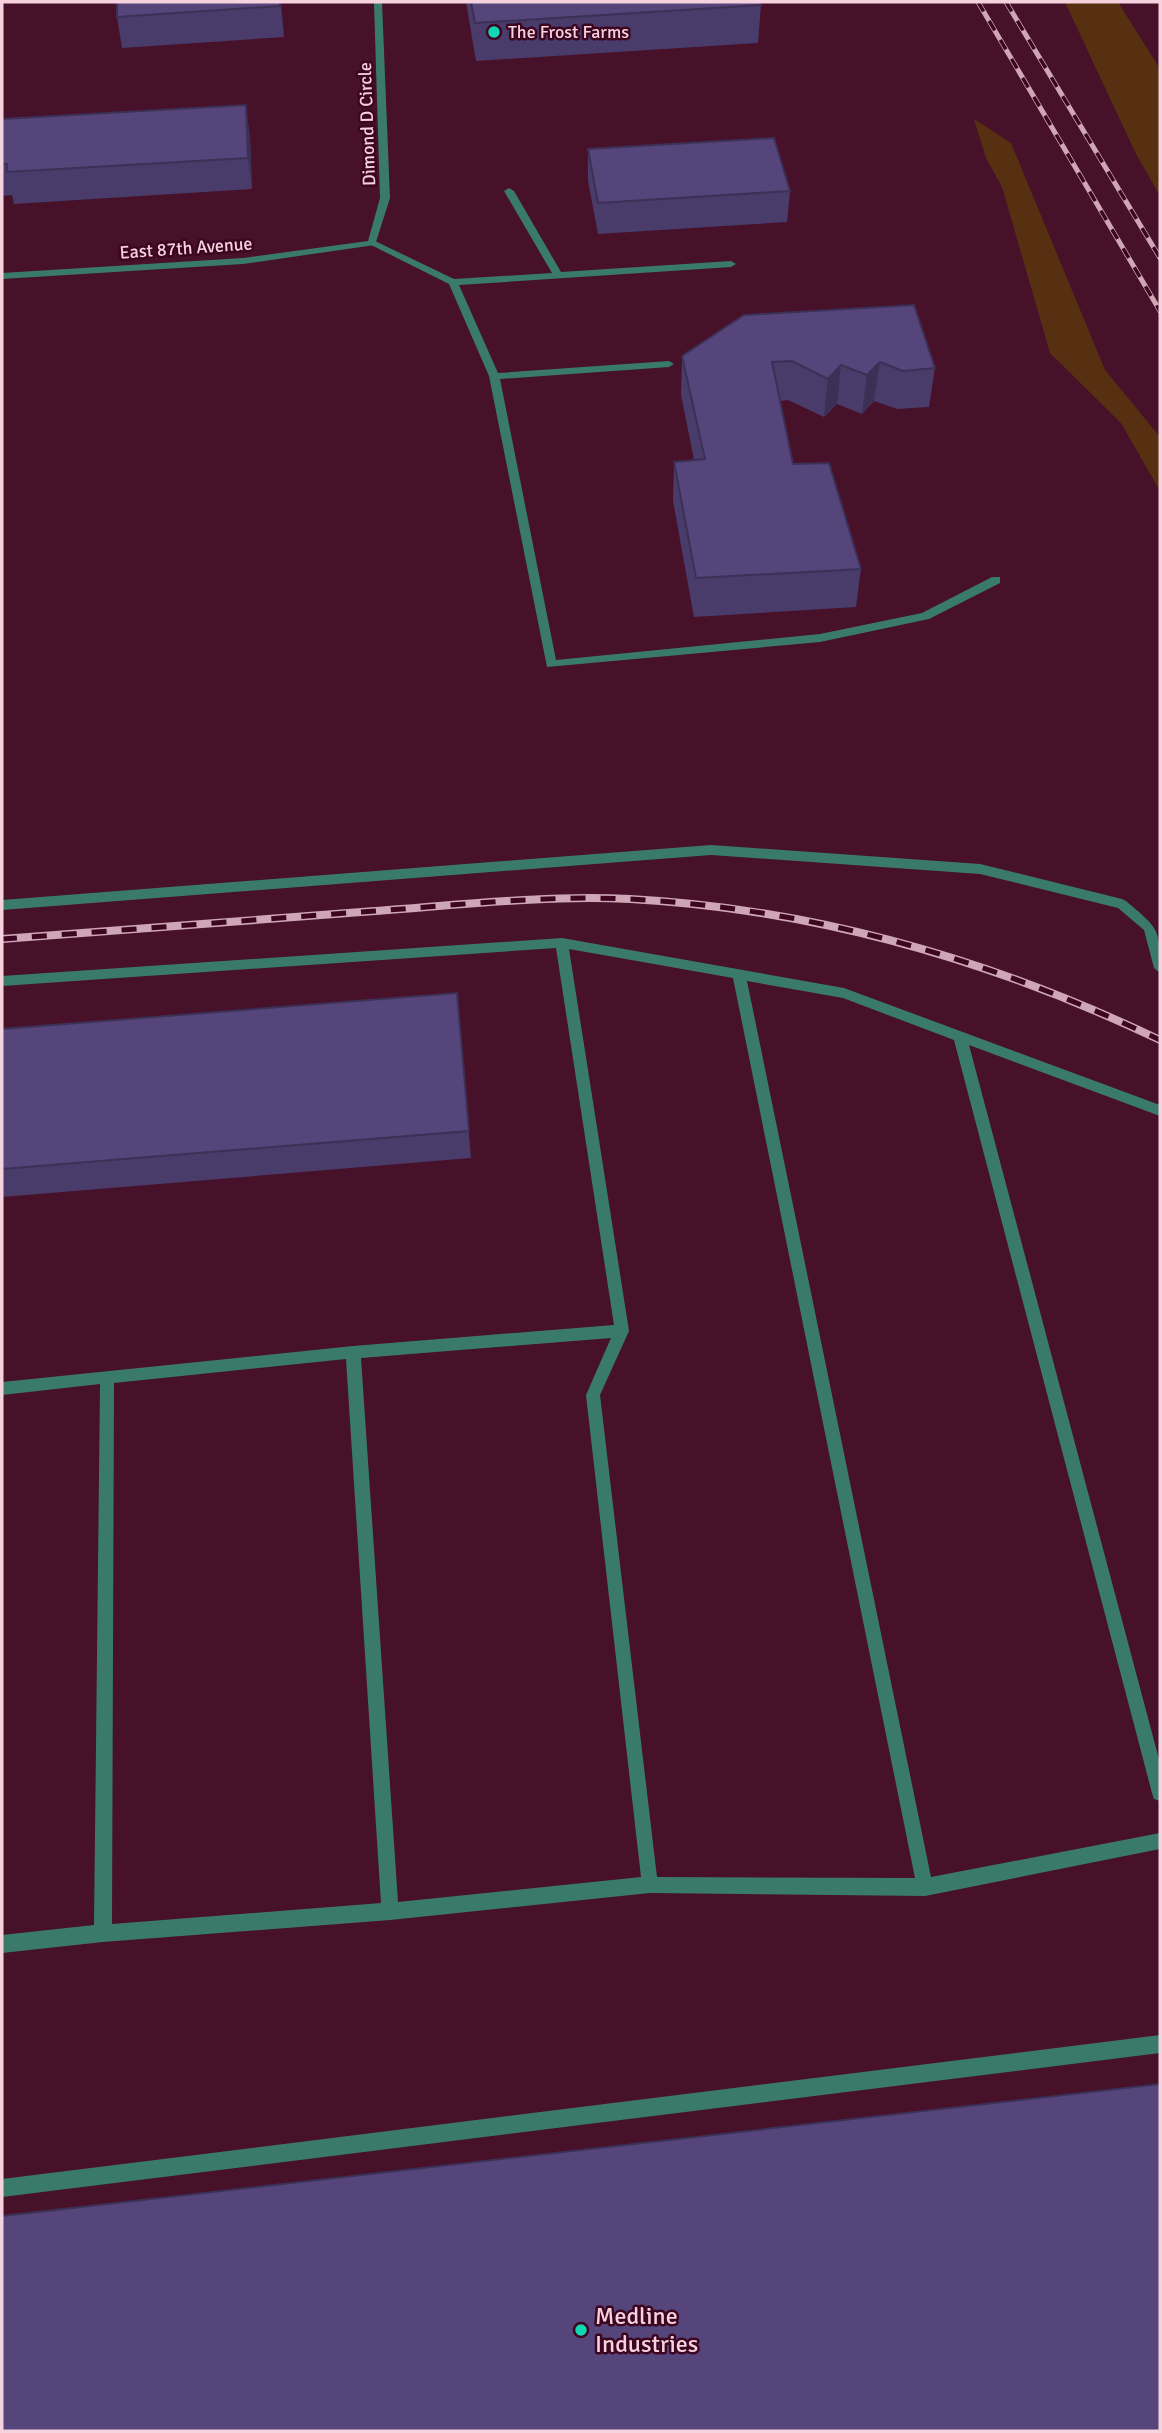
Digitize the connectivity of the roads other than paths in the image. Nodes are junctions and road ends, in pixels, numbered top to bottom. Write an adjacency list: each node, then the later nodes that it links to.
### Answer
1 (378, 2): 3 (street, Dimond D Circle)
2 (509, 191): 5 (street)
3 (372, 243): 6 (street, East 87th Avenue); 7 (street)
4 (731, 264): 5 (street)
5 (558, 275): 7 (street)
6 (2, 276)
7 (453, 282): 9 (street)
8 (669, 364): 9 (street)
9 (494, 376): 10 (street)
10 (996, 580)
11 (2, 905): 13 (street)
12 (562, 943): 14 (street); 15 (street); 18 (street)
13 (1160, 968)
14 (739, 975): 16 (street); 25 (street)
15 (2, 981)
16 (960, 1037): 17 (street); 22 (street)
17 (1160, 1111)
18 (622, 1331): 19 (street); 24 (street)
19 (353, 1353): 20 (street); 26 (street)
20 (107, 1377): 21 (street); 27 (street)
21 (2, 1388)
22 (1160, 1793)
23 (1160, 1841): 25 (street)
24 (650, 1885): 25 (street); 26 (street)
25 (925, 1887)
26 (390, 1911): 27 (street)
27 (103, 1933): 28 (street)
28 (2, 1944)
29 (1160, 2045): 30 (street)
30 (2, 2188)

